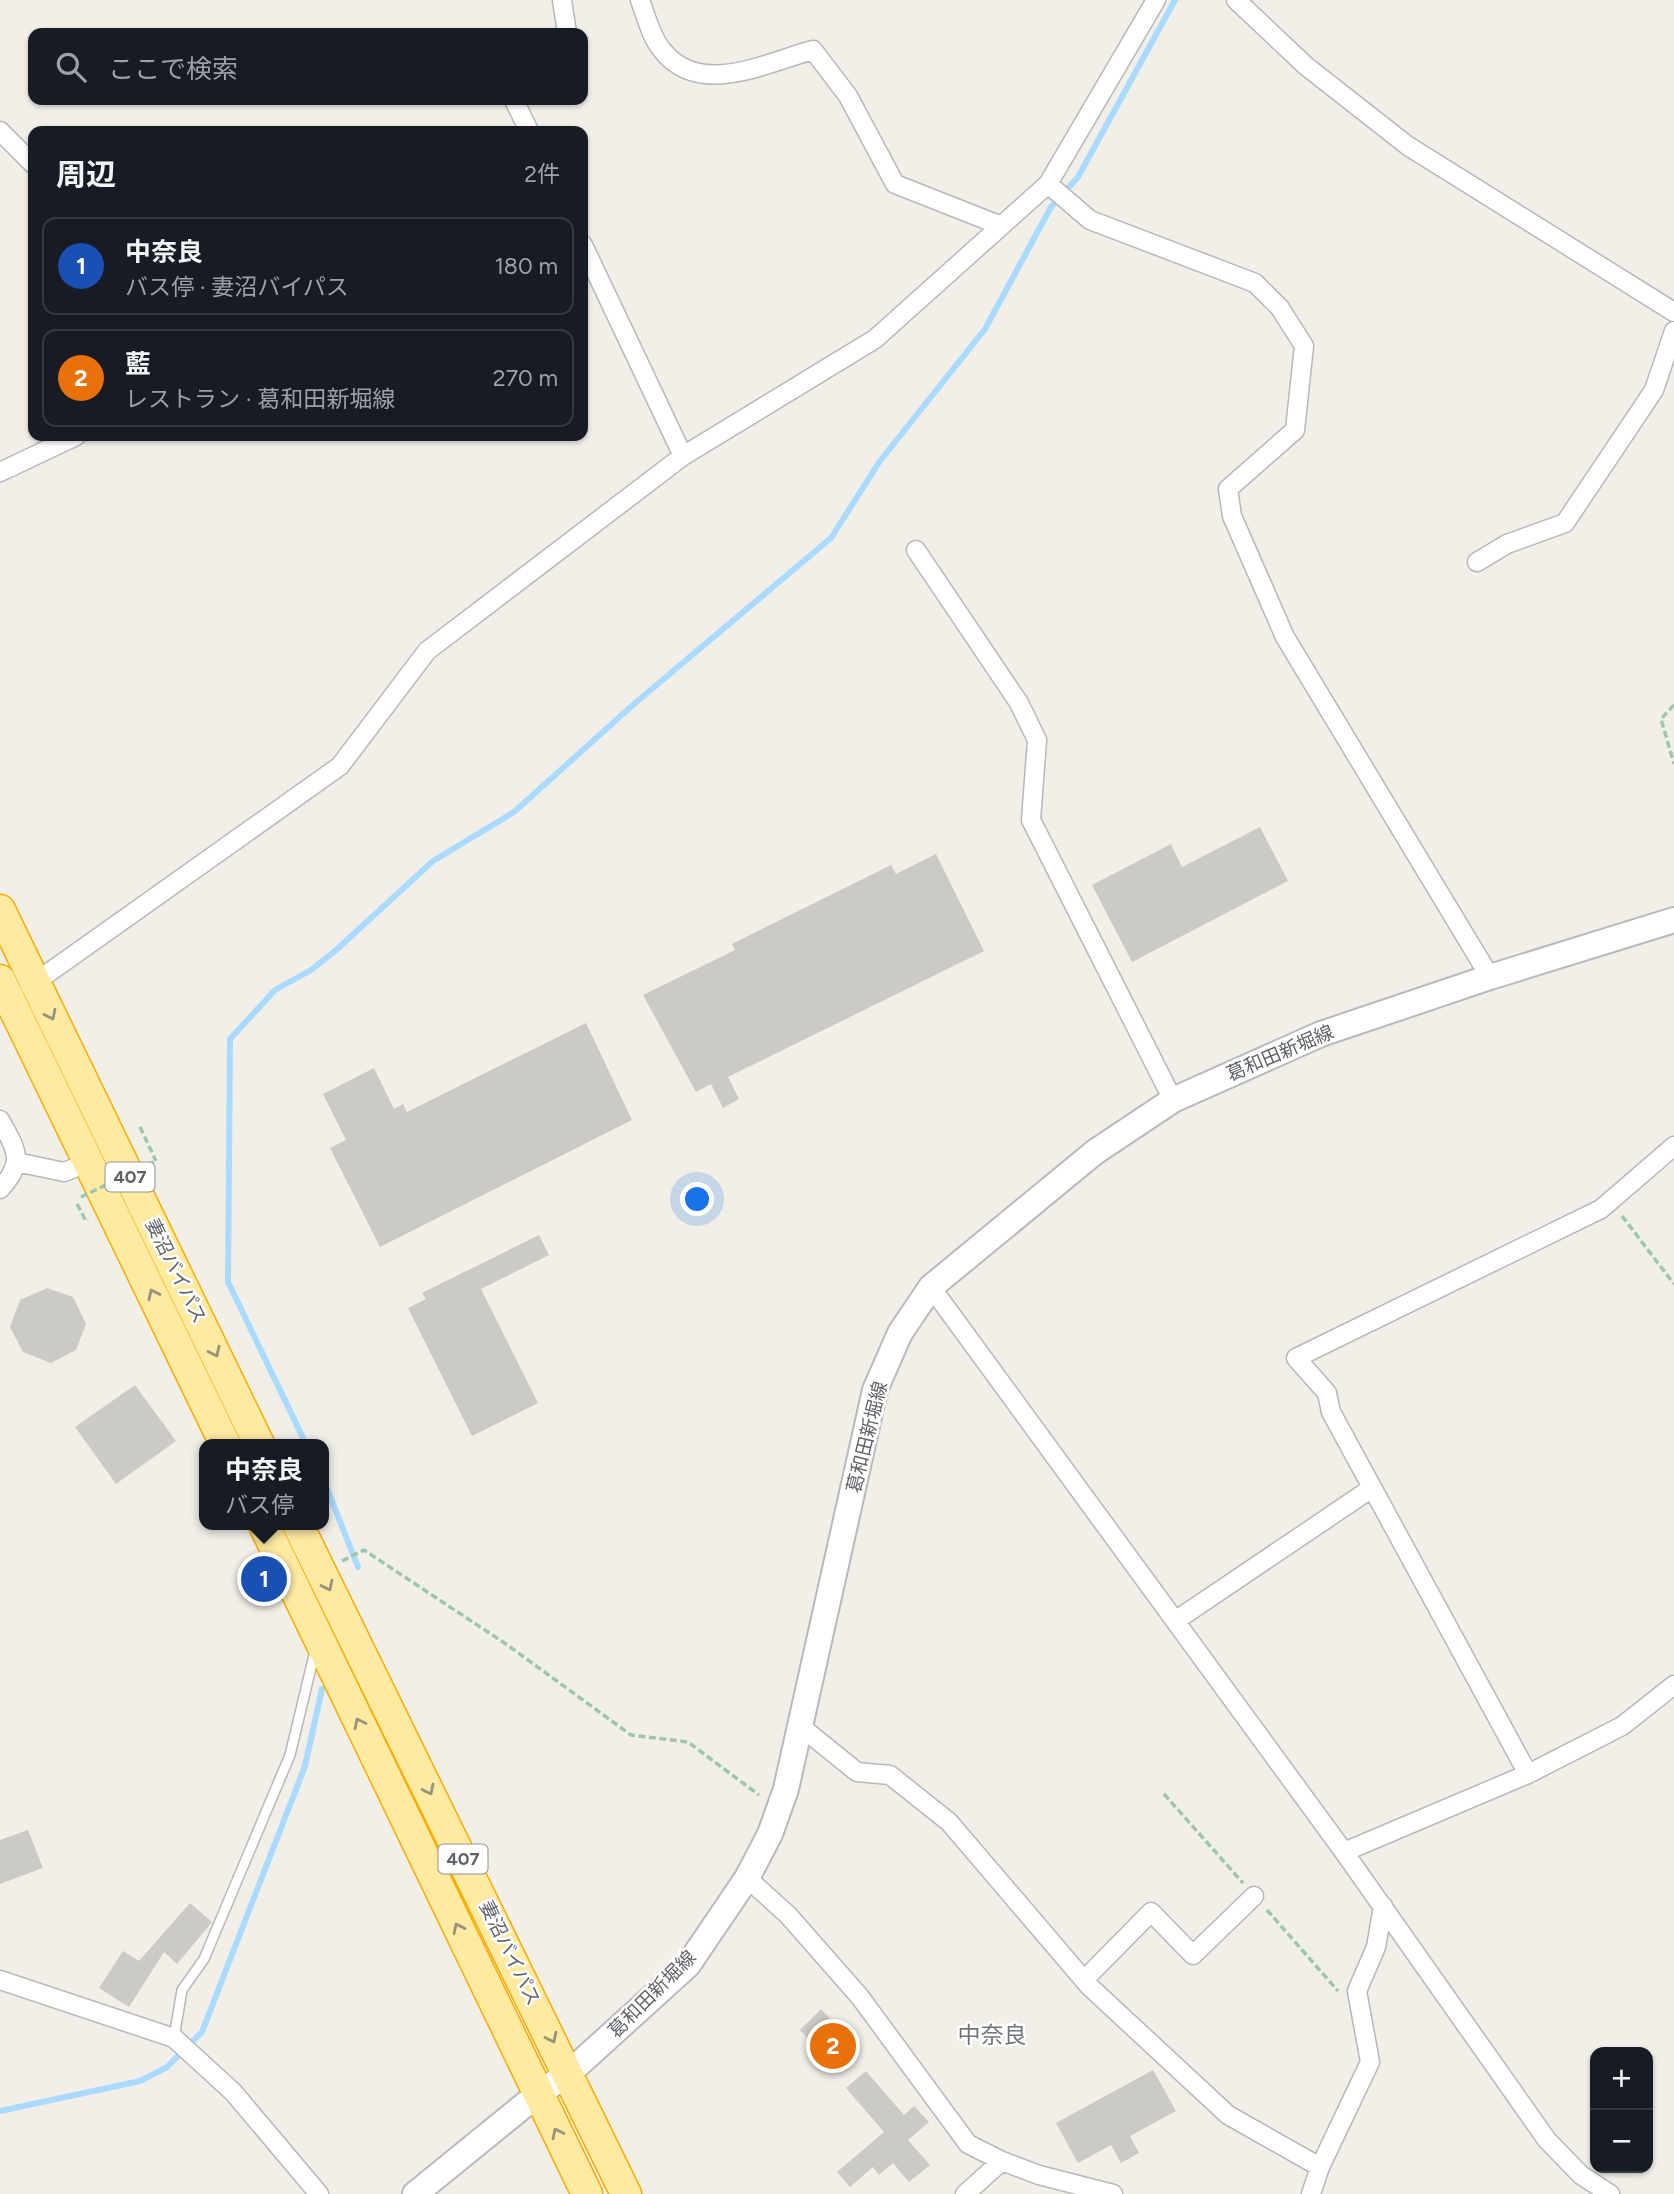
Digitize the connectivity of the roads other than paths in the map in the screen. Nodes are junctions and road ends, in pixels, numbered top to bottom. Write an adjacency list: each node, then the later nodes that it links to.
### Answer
1 (562, 0): 5 (street)
2 (640, 0): 11 (street)
3 (1156, 0): 10 (street)
4 (1236, 0): 13 (street)
5 (566, 28)
6 (516, 105): 7 (street)
7 (527, 126)
8 (0, 131): 9 (street)
9 (28, 159)
10 (1048, 184): 11 (street); 22 (street)
11 (999, 225): 16 (street)
12 (588, 256): 16 (street)
13 (1674, 312)
14 (1674, 331): 19 (street)
15 (65, 441): 17 (street)
16 (683, 456): 23 (street)
17 (0, 472)
18 (916, 550): 25 (street)
19 (1477, 562)
20 (0, 909): 23 (highway, 妻沼バイパス / 407)
21 (1674, 920): 22 (main road, 葛和田新堀線)
22 (1490, 977): 25 (main road, 葛和田新堀線)
23 (36, 983): 24 (street); 33 (highway, 妻沼バイパス / 407, one-way to 33)
24 (3, 994): 29 (highway, 妻沼バイパス / 407)
25 (1173, 1100): 31 (main road, 葛和田新堀線)
26 (0, 1120): 28 (street)
27 (1674, 1146): 34 (street)
28 (16, 1162): 29 (street); 30 (street)
29 (90, 1162): 32 (highway, 妻沼バイパス / 407, one-way to 29)
30 (0, 1189)
31 (931, 1287): 37 (street); 40 (main road, 葛和田新堀線)
32 (223, 1439)
33 (257, 1439)
34 (1372, 1488): 37 (street); 41 (street)
35 (266, 1530): 38 (highway, 妻沼バイパス / 407)
36 (300, 1530): 49 (highway, 妻沼バイパス / 407, one-way to 49)
37 (1175, 1621): 42 (street)
38 (318, 1638): 48 (lane); 50 (highway, 妻沼バイパス / 407, one-way to 38)
39 (1674, 1685): 41 (street)
40 (800, 1726): 43 (main road, 葛和田新堀線); 47 (street)
41 (1528, 1774): 42 (street)
42 (1344, 1852): 45 (street)
43 (747, 1878): 49 (main road, 葛和田新堀線); 51 (street)
44 (1254, 1896): 47 (street)
45 (1382, 1906): 52 (street); 60 (street)
46 (0, 1980): 48 (street)
47 (1084, 1980): 52 (street)
48 (175, 2038): 53 (street)
49 (569, 2073): 50 (main road, 葛和田新堀線); 56 (highway, 妻沼バイパス / 407)
50 (538, 2094): 54 (main road, 葛和田新堀線); 55 (highway, 妻沼バイパス / 407, one-way to 50)
51 (1002, 2161): 57 (street); 58 (street)
52 (1320, 2167): 59 (street)
53 (319, 2194)
54 (415, 2194)
55 (587, 2194)
56 (626, 2194)
57 (965, 2194)
58 (1113, 2194)
59 (1311, 2194)
60 (1610, 2194)

